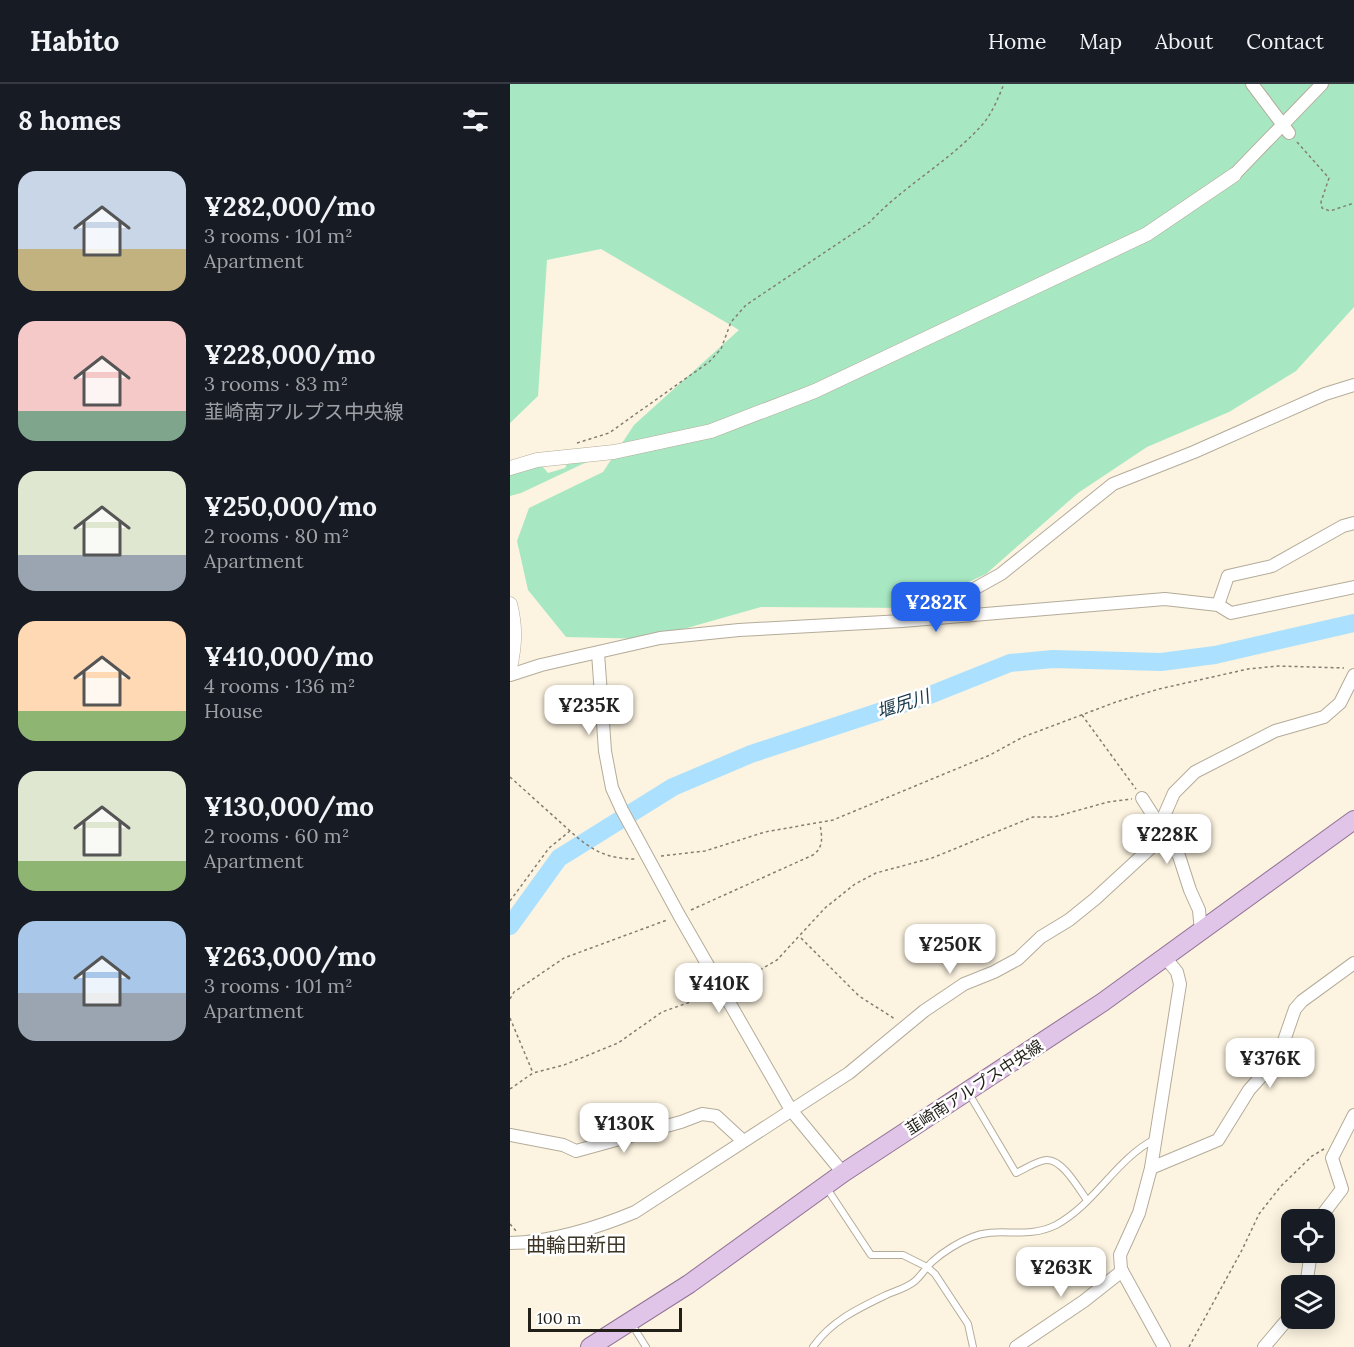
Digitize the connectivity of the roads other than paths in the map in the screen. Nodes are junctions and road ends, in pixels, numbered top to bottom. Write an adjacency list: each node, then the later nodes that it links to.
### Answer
1 (1252, 84): 3 (street)
2 (1322, 84): 3 (street)
3 (1286, 129): 4 (street)
4 (1234, 175): 6 (street)
5 (1354, 386): 11 (street)
6 (510, 468)
7 (1354, 523): 9 (street)
8 (1354, 587): 9 (street)
9 (1218, 605): 11 (street)
10 (511, 609): 13 (street)
11 (902, 621): 12 (street)
12 (598, 653): 15 (street); 23 (street)
13 (510, 668)
14 (1349, 671): 18 (street)
15 (510, 675)
16 (1142, 798): 18 (street)
17 (1354, 820): 19 (main road, 韮崎南アルプス中央線)
18 (1160, 825): 19 (street); 23 (street)
19 (1201, 931): 20 (main road, 韮崎南アルプス中央線)
20 (1165, 957): 22 (main road, 韮崎南アルプス中央線); 26 (street)
21 (1354, 963): 28 (street)
22 (968, 1092): 29 (main road, 韮崎南アルプス中央線); 31 (lane)
23 (791, 1110): 27 (street); 29 (street)
24 (1354, 1115): 32 (street)
25 (510, 1135): 27 (street)
26 (1156, 1139): 28 (street); 31 (lane)
27 (742, 1140): 33 (street)
28 (1151, 1168): 35 (street)
29 (843, 1173): 30 (main road, 韮崎南アルプス中央線)
30 (825, 1186): 34 (lane); 36 (main road, 韮崎南アルプス中央線)
31 (1087, 1200): 34 (lane)
32 (1327, 1209)
33 (510, 1243)
34 (927, 1267): 40 (lane); 41 (lane)
35 (1122, 1271): 42 (street); 43 (street)
36 (630, 1322): 38 (main road, 韮崎南アルプス中央線); 39 (lane)
37 (1281, 1327): 44 (street)
38 (590, 1347)
39 (646, 1347)
40 (813, 1347)
41 (973, 1347)
42 (1016, 1347)
43 (1164, 1347)
44 (1264, 1347)

